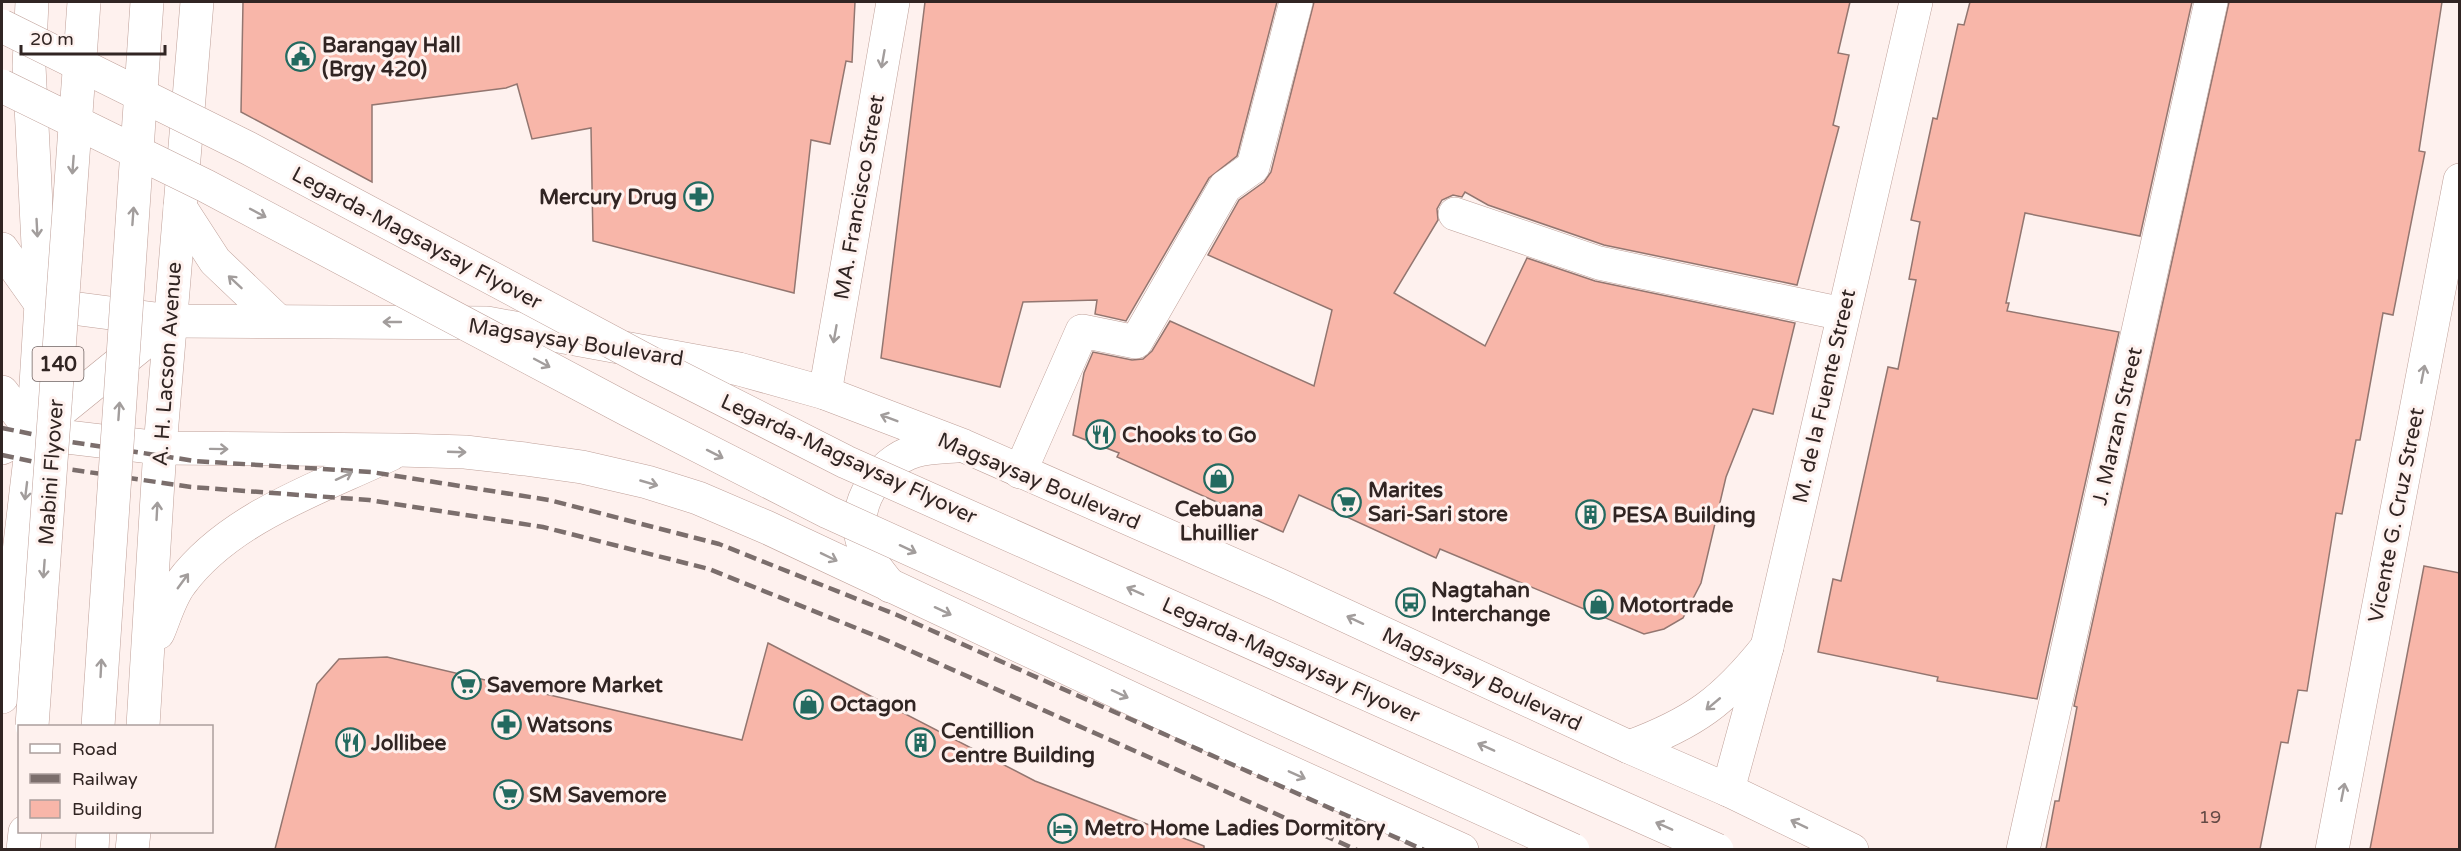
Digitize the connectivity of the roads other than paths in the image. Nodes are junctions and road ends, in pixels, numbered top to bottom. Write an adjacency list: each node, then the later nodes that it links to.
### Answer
1 (32, 2): 15 (main road, 140, one-way to 15)
2 (84, 2): 31 (main road, Mabini Flyover / 140, one-way to 31, bridge)
3 (147, 2): 32 (main road, one-way to 3, bridge)
4 (197, 2): 12 (main road, A. H. Lacson Avenue)
5 (893, 2): 20 (main road, MA. Francisco Street, one-way to 20)
6 (1296, 2): 26 (main road)
7 (1916, 2): 16 (main road, M. de la Fuente Street)
8 (2211, 2): 46 (main road, J. Marzan Street)
9 (2, 26): 44 (main road, Legarda-Magsaysay Flyover, one-way to 9, bridge)
10 (2, 86): 43 (main road, one-way to 43, bridge)
11 (2460, 180): 47 (main road, Vicente G. Cruz Street, one-way to 11)
12 (180, 207): 17 (main road, A. H. Lacson Avenue); 18 (main road, one-way to 12)
13 (1455, 214): 16 (main road)
14 (2, 249): 15 (main road)
15 (41, 304): 17 (main road, Magsaysay Boulevard); 21 (main road, 140)
16 (1843, 314): 28 (main road, M. de la Fuente Street)
17 (171, 321): 18 (main road, Magsaysay Boulevard); 21 (main road); 24 (main road, A. H. Lacson Avenue)
18 (278, 321): 20 (main road, Magsaysay Boulevard, one-way to 18)
19 (2, 392): 21 (main road)
20 (825, 393): 22 (main road, Magsaysay Boulevard, one-way to 20)
21 (33, 433): 23 (main road); 24 (main road); 30 (main road, 140, one-way to 30)
22 (964, 446): 26 (main road, Magsaysay Boulevard); 27 (main road)
23 (2, 448)
24 (160, 448): 25 (main road, one-way to 25); 29 (main road, A. H. Lacson Avenue, one-way to 24)
25 (399, 450): 27 (main road, one-way to 27); 29 (main road, one-way to 25)
26 (1020, 472): 34 (main road, Magsaysay Boulevard, one-way to 26)
27 (890, 587): 42 (main road, one-way to 42)
28 (1767, 647): 34 (main road, one-way to 34); 35 (main road, M. de la Fuente Street)
29 (149, 653): 33 (main road, A. H. Lacson Avenue)
30 (2, 697)
31 (32, 725)
32 (99, 725)
33 (143, 725)
34 (1629, 747): 35 (main road, Magsaysay Boulevard)
35 (1728, 790): 45 (main road, Magsaysay Boulevard, one-way to 35)
36 (25, 833): 39 (main road)
37 (93, 833): 40 (main road)
38 (134, 833): 41 (main road)
39 (23, 849)
40 (92, 849)
41 (132, 849)
42 (1462, 849)
43 (1573, 849)
44 (1718, 849)
45 (1852, 849)
46 (2023, 849)
47 (2332, 849)

